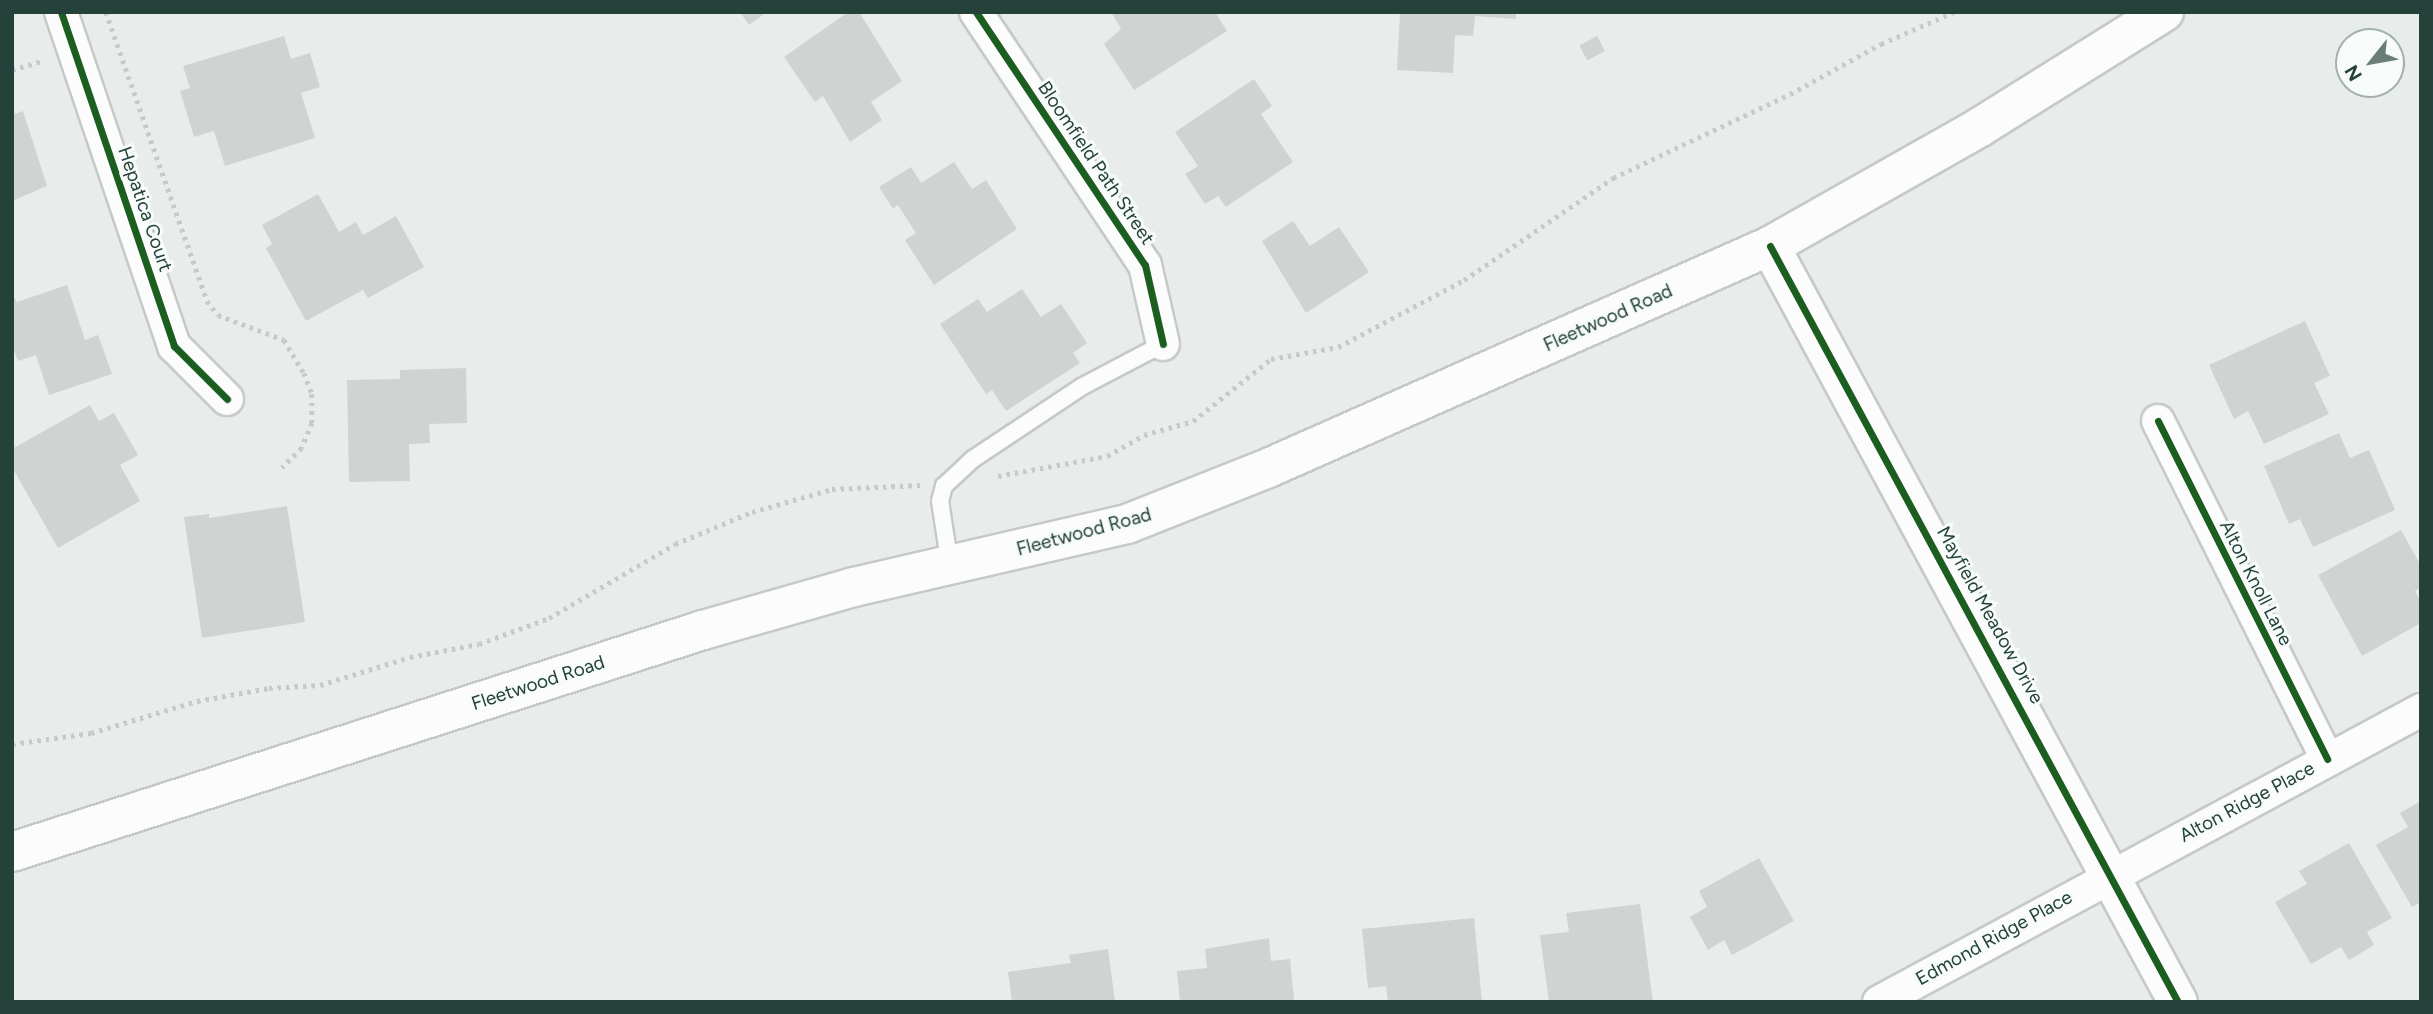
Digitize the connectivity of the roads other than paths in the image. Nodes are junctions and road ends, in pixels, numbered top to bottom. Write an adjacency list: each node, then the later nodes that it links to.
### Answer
1 (61, 12): 6 (street, Hepatica Court)
2 (976, 12): 5 (street, Bloomfield Path Street)
3 (2164, 12): 4 (main road, Fleetwood Road)
4 (1770, 246): 8 (main road, Fleetwood Road); 12 (main road, Mayfield Meadow Drive)
5 (1163, 344): 8 (lane)
6 (227, 399)
7 (2158, 421): 10 (street, Alton Knoll Lane)
8 (950, 566): 11 (main road, Fleetwood Road)
9 (2421, 710): 10 (street, Alton Ridge Place)
10 (2327, 759): 12 (street, Alton Ridge Place)
11 (12, 852)
12 (2110, 874): 13 (street, Edmond Ridge Place); 14 (main road, Mayfield Meadow Drive)
13 (1879, 1002)
14 (2178, 1002)

